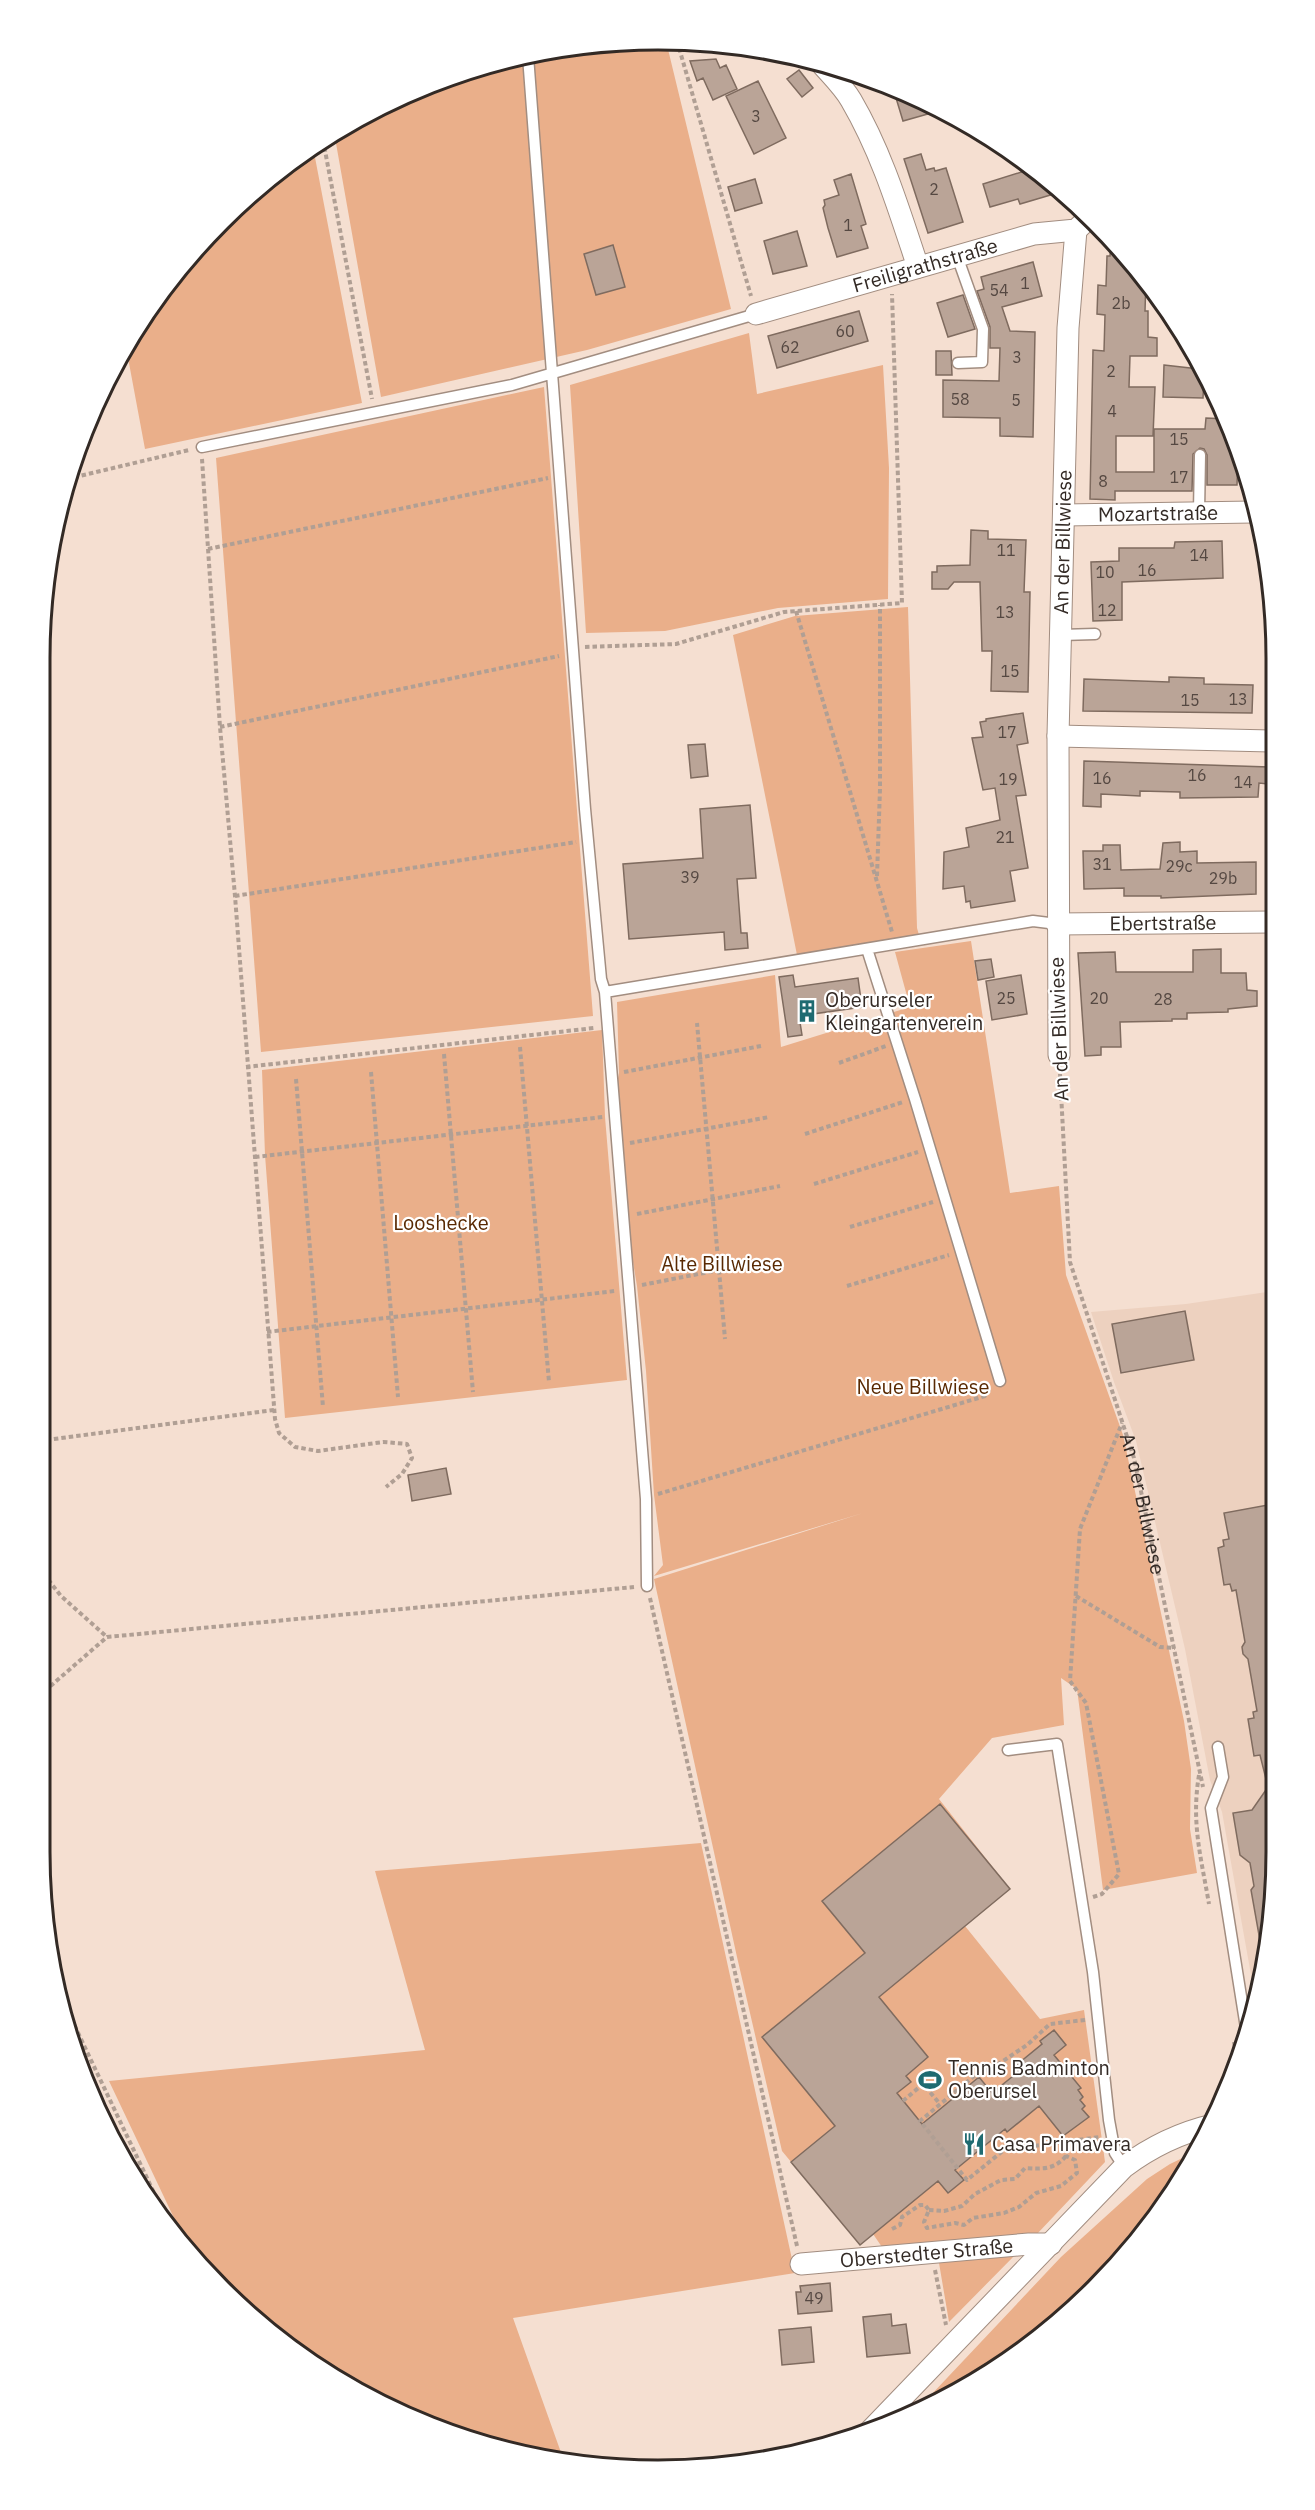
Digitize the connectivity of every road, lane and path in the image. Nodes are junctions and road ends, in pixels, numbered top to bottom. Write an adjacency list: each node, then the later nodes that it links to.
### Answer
1 (680, 51): 9 (path)
2 (529, 63): 11 (lane)
3 (831, 75): 7 (street)
4 (324, 150): 12 (path)
5 (1083, 224): 6 (street, Freiligrathstraße); 19 (street, An der Billwiese)
6 (957, 256): 7 (street, Freiligrathstraße); 10 (lane)
7 (918, 267): 8 (street, Freiligrathstraße)
8 (891, 275): 9 (street, Freiligrathstraße); 21 (path)
9 (756, 314): 11 (lane)
10 (958, 363)
11 (554, 373): 12 (lane); 15 (lane)
12 (374, 413): 13 (lane)
13 (202, 447): 16 (path); 20 (path)
14 (1200, 455): 18 (lane)
15 (562, 475): 20 (path); 25 (lane)
16 (78, 476)
17 (1248, 512): 18 (street, Mozartstraße)
18 (1199, 513): 19 (street, Mozartstraße)
19 (1064, 515): 24 (street, An der Billwiese)
20 (208, 549): 26 (path)
21 (880, 605): 22 (path); 30 (path)
22 (796, 611): 25 (path); 30 (path)
23 (1095, 634): 24 (lane)
24 (1061, 635): 27 (street, An der Billwiese)
25 (575, 652): 26 (path); 29 (lane)
26 (220, 727): 31 (path)
27 (1058, 736): 28 (street); 33 (street, An der Billwiese)
28 (1266, 741)
29 (589, 840): 31 (path); 36 (lane)
30 (876, 880): 34 (path)
31 (235, 896): 46 (path)
32 (1266, 922): 33 (street, Ebertstraße)
33 (1057, 924): 34 (lane); 43 (street, An der Billwiese)
34 (896, 945): 35 (lane)
35 (867, 949): 36 (lane); 39 (lane)
36 (605, 992): 38 (lane)
37 (697, 1023): 44 (path)
38 (607, 1027): 46 (path); 48 (lane)
39 (898, 1042): 45 (path); 50 (lane)
40 (520, 1047): 53 (path)
41 (761, 1047): 44 (path)
42 (444, 1054): 55 (path)
43 (1059, 1055): 84 (path, An der Billwiese)
44 (700, 1058): 48 (path); 54 (path)
45 (839, 1063)
46 (246, 1067): 61 (path)
47 (371, 1072): 57 (path)
48 (611, 1074): 51 (lane)
49 (296, 1079): 60 (path)
50 (915, 1099): 56 (path); 59 (lane)
51 (614, 1116): 53 (path); 71 (lane)
52 (769, 1117): 54 (path)
53 (525, 1126): 55 (path); 72 (path)
54 (706, 1128): 58 (path); 65 (path)
55 (451, 1134): 57 (path); 73 (path)
56 (805, 1134)
57 (377, 1143): 60 (path); 74 (path)
58 (627, 1144)
59 (930, 1149): 62 (path); 64 (lane)
60 (302, 1151): 61 (path); 75 (path)
61 (255, 1157): 76 (path)
62 (814, 1184)
63 (780, 1186): 65 (path)
64 (945, 1198): 67 (path); 68 (lane)
65 (712, 1200): 66 (path); 69 (path)
66 (633, 1215)
67 (849, 1227)
68 (962, 1252): 70 (path); 78 (lane)
69 (718, 1270): 71 (path); 77 (path)
70 (848, 1286)
71 (628, 1288): 72 (path); 87 (lane)
72 (540, 1300): 73 (path); 79 (path)
73 (466, 1309): 74 (path); 80 (path)
74 (390, 1317): 75 (path); 81 (path)
75 (315, 1325): 76 (path); 82 (path)
76 (267, 1332): 83 (path)
77 (725, 1339)
78 (1000, 1381): 87 (path)
79 (549, 1382)
80 (473, 1392)
81 (398, 1397)
82 (322, 1407)
83 (274, 1410): 85 (path); 86 (path)
84 (1122, 1422): 90 (path); 92 (path, An der Billwiese)
85 (50, 1440)
86 (386, 1487)
87 (646, 1499): 89 (lane)
88 (50, 1582): 91 (path)
89 (647, 1586): 91 (path); 113 (path)
90 (1076, 1596): 92 (path); 97 (path)
91 (107, 1637): 93 (path)
92 (1175, 1648): 96 (path, An der Billwiese)
93 (50, 1686)
94 (1218, 1747): 96 (lane)
95 (1008, 1750): 97 (lane)
96 (1211, 1808): 98 (lane)
97 (1082, 1901): 99 (lane)
98 (1244, 2014)
99 (1098, 2018): 102 (path); 104 (lane)
100 (76, 2028): 108 (path)
101 (903, 2101): 102 (path)
102 (940, 2104): 105 (path)
103 (1199, 2129): 107 (street, Oberstedter Straße)
104 (1112, 2136): 105 (path); 107 (lane)
105 (1064, 2142): 106 (path)
106 (1066, 2156): 109 (path); 109 (path)
107 (1125, 2167): 111 (street, Oberstedter Straße)
108 (154, 2193)
109 (929, 2210): 110 (path)
110 (892, 2229)
111 (1051, 2244): 112 (street, Oberstedter Straße); 114 (street, Oberstedter Straße)
112 (931, 2252): 113 (street, Oberstedter Straße); 114 (path)
113 (801, 2264)
114 (951, 2349): 115 (street, Oberstedter Straße)
115 (885, 2416)

